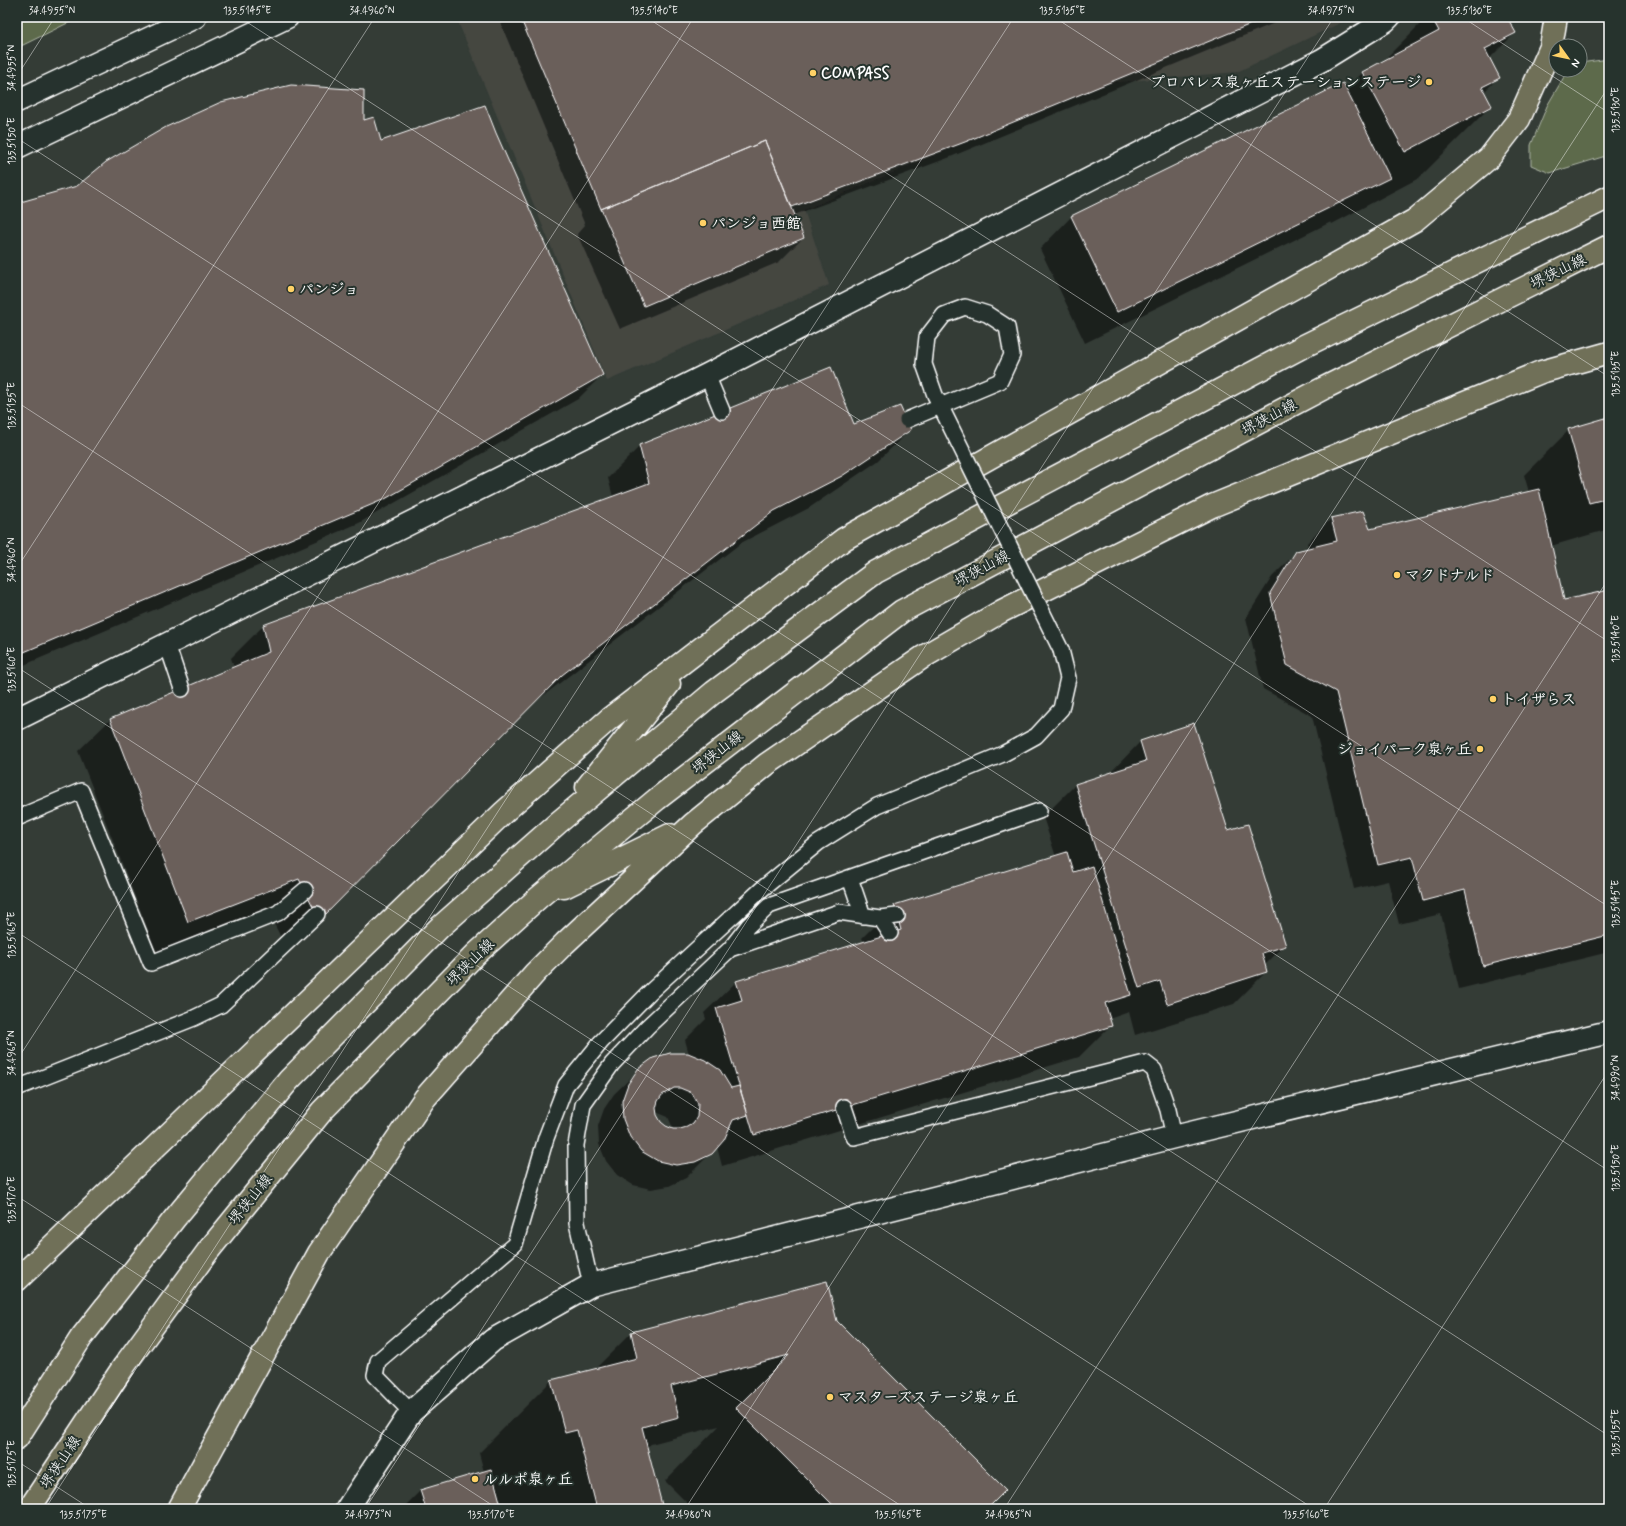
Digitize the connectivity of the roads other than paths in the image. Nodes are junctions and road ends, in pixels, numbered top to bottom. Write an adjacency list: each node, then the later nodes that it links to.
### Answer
1 (194, 17): 5 (street)
2 (287, 17): 6 (street)
3 (1389, 17): 10 (street)
4 (1556, 17): 14 (main road)
5 (17, 101)
6 (17, 147)
7 (1609, 197): 16 (main road)
8 (1609, 246): 20 (main road, 堺狭山線)
9 (1609, 353): 24 (main road)
10 (707, 375): 11 (lane); 13 (street)
11 (722, 411)
12 (907, 420): 42 (lane, bridge)
13 (167, 644): 15 (lane); 17 (street)
14 (691, 656): 18 (main road); 19 (main road)
15 (182, 689)
16 (714, 692): 18 (main road); 23 (main road)
17 (17, 719)
18 (625, 738): 19 (main road); 23 (main road)
19 (536, 783): 40 (main road)
20 (657, 799): 25 (main road); 28 (main road, 堺狭山線)
21 (1039, 811): 26 (lane)
22 (17, 818): 27 (lane)
23 (559, 822): 43 (main road)
24 (693, 824): 25 (main road); 34 (main road)
25 (621, 860): 28 (main road); 34 (main road)
26 (850, 878): 30 (lane); 35 (lane)
27 (304, 890)
28 (537, 899): 44 (main road, 堺狭山線)
29 (317, 914): 37 (lane)
30 (863, 916): 32 (lane); 35 (lane)
31 (897, 916): 32 (lane)
32 (880, 918): 33 (lane)
33 (890, 933)
34 (565, 943): 45 (main road)
35 (730, 949): 41 (lane)
36 (1609, 1032): 39 (street)
37 (17, 1088)
38 (844, 1107): 39 (lane)
39 (1174, 1137): 41 (street)
40 (17, 1280)
41 (591, 1284): 42 (street)
42 (412, 1412): 46 (street)
43 (17, 1438)
44 (31, 1505)
45 (179, 1509)
46 (347, 1509)

